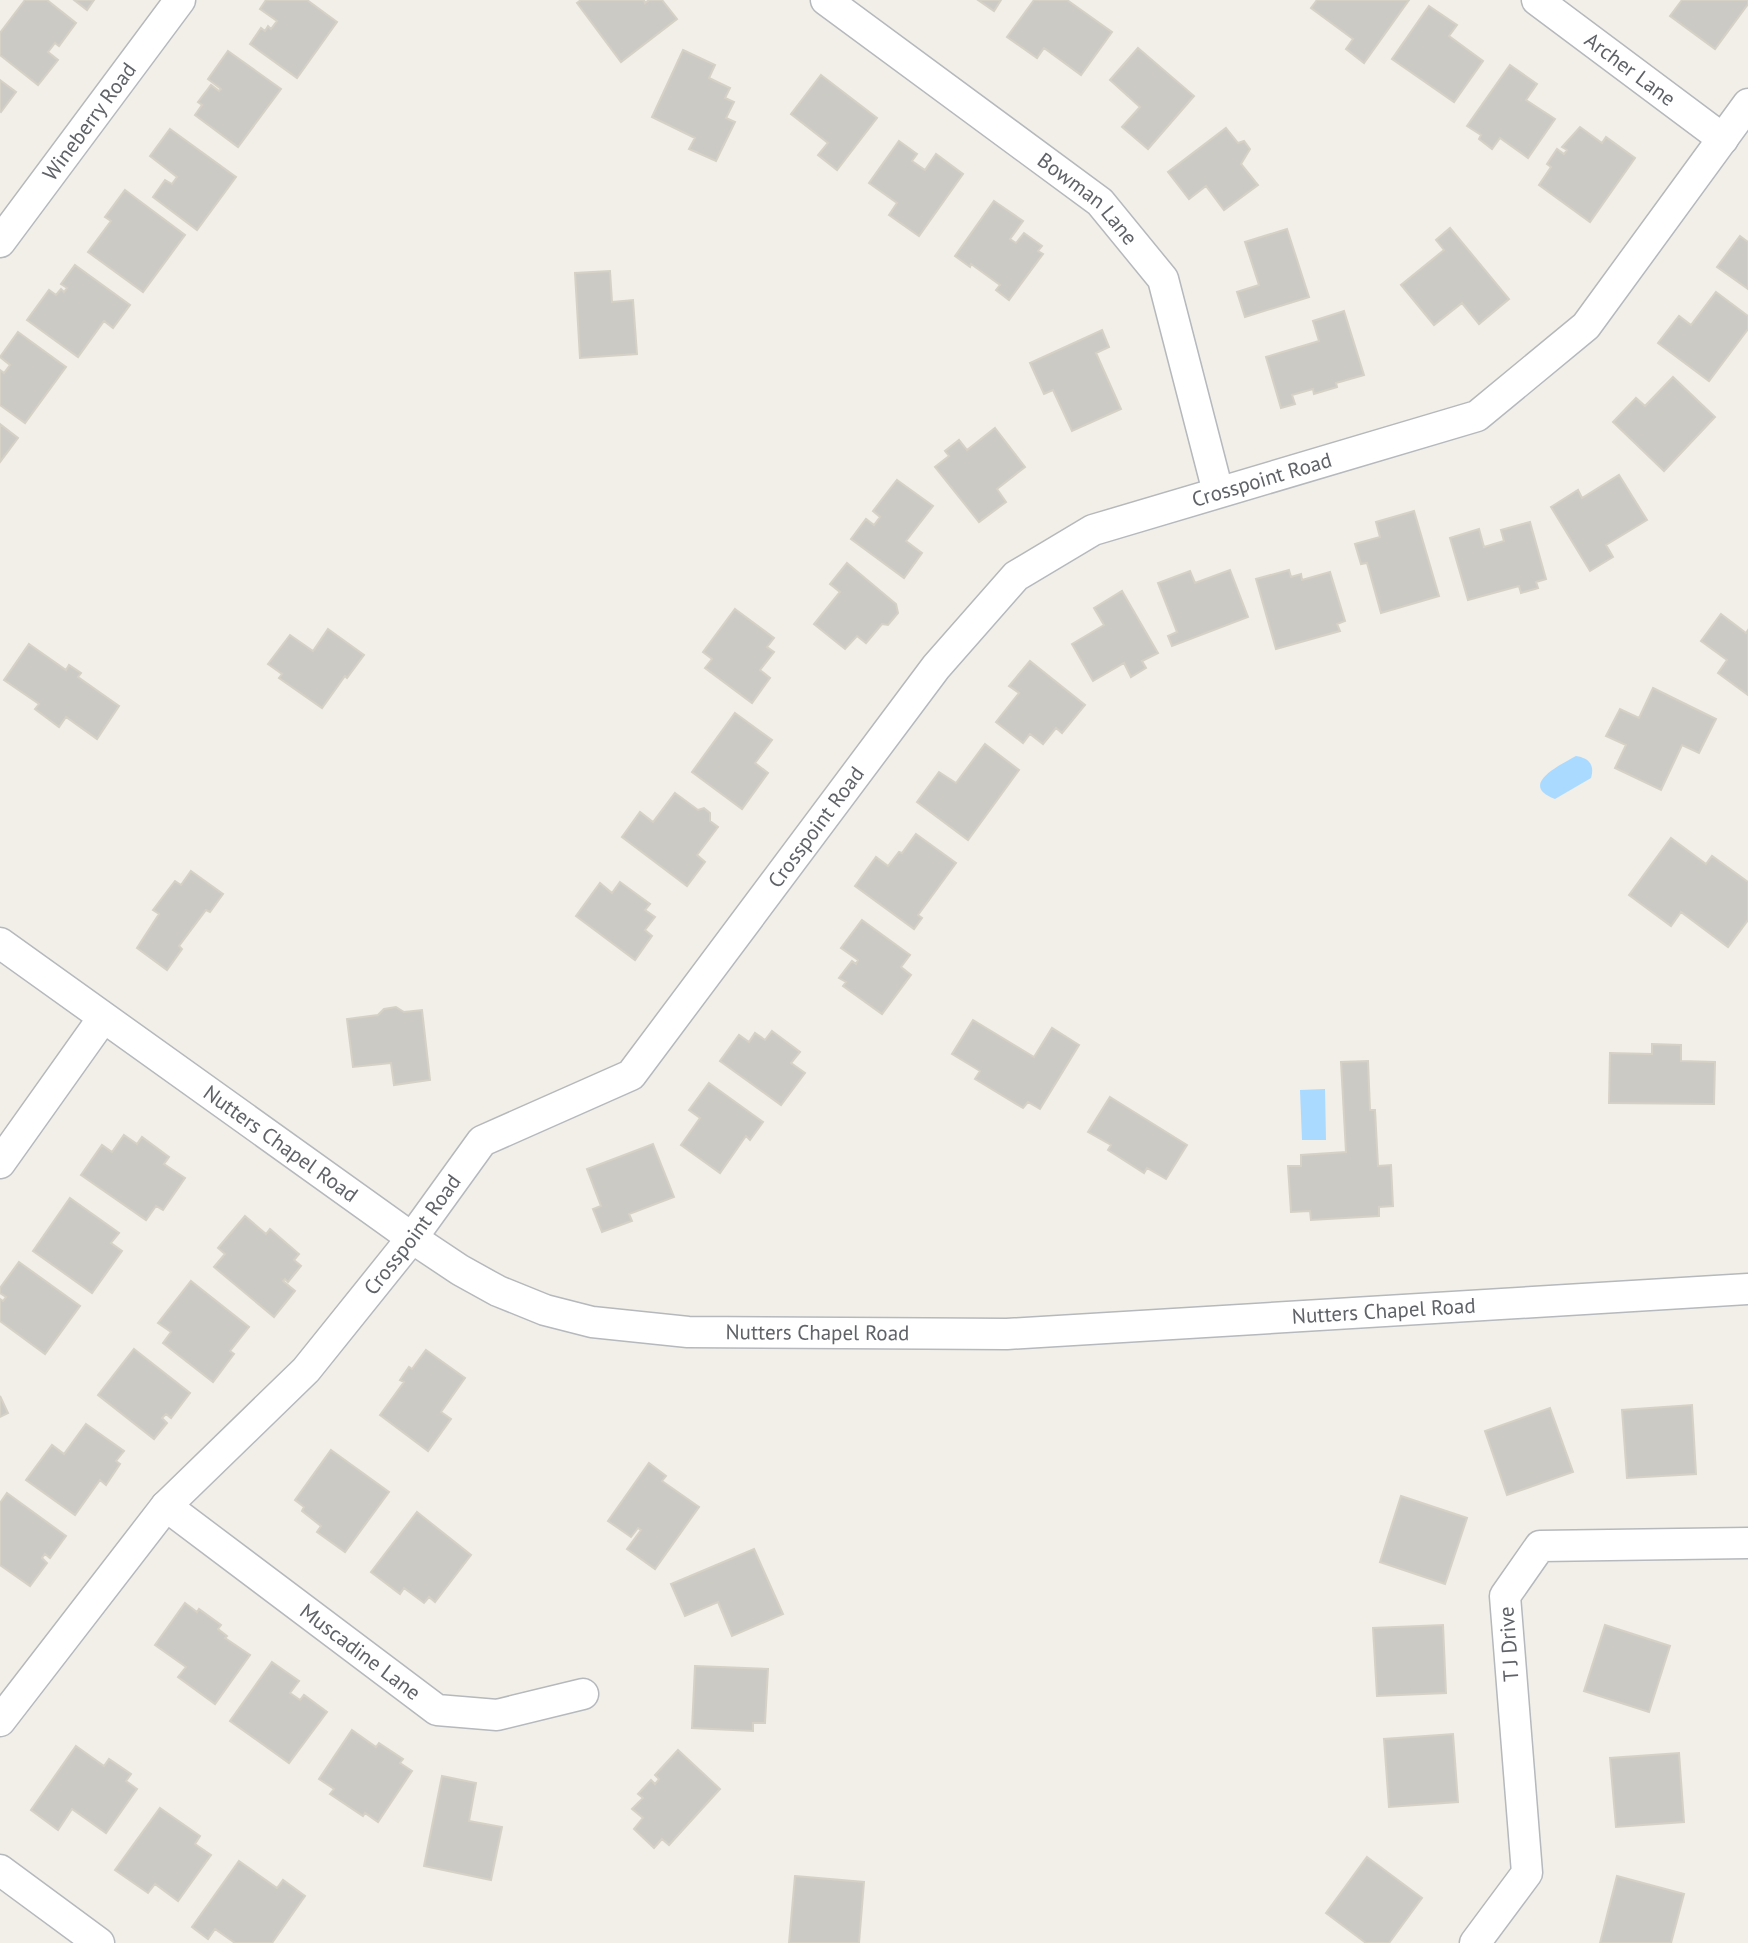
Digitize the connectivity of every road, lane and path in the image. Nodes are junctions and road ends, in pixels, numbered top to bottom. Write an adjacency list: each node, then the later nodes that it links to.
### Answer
1 (180, 0): 6 (street, Wineberry Road)
2 (826, 0): 7 (street, Bowman Lane)
3 (1536, 0): 5 (street, Archer Lane)
4 (1748, 104): 5 (street, Crosspoint Road)
5 (1723, 139): 7 (street, Crosspoint Road)
6 (0, 242)
7 (1218, 492): 11 (street, Crosspoint Road)
8 (0, 943): 9 (street, Nutters Chapel Road)
9 (103, 1018): 10 (street); 11 (street, Nutters Chapel Road)
10 (0, 1163)
11 (412, 1238): 12 (street, Nutters Chapel Road); 13 (street, Crosspoint Road)
12 (1748, 1289)
13 (166, 1506): 15 (street, Muscadine Lane); 16 (street, Crosspoint Road)
14 (1748, 1544): 19 (street, T J Drive)
15 (583, 1694)
16 (0, 1721)
17 (0, 1870): 18 (street)
18 (99, 1943)
19 (1475, 1943)

